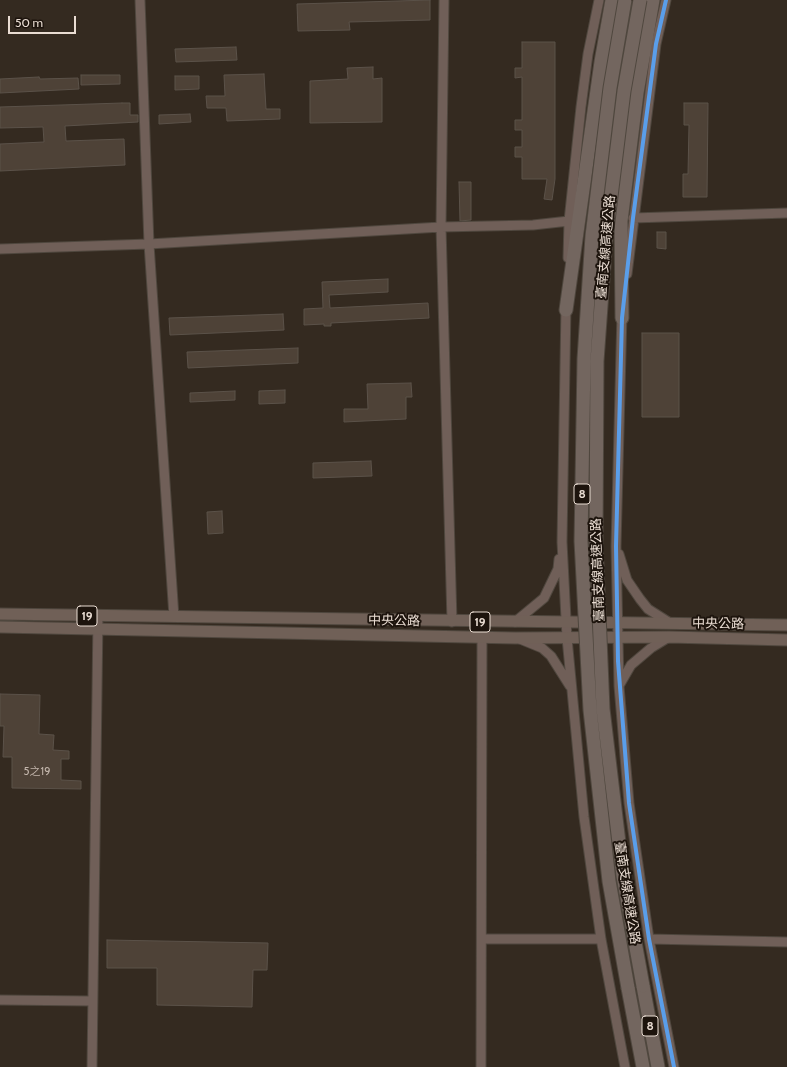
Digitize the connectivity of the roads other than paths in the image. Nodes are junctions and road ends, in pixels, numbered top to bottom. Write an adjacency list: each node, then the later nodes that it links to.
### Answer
1 (140, 0): 13 (street)
2 (444, 0): 12 (street)
3 (599, 0): 11 (street)
4 (612, 0): 15 (highway)
5 (625, 0): 47 (highway, 臺南支線高速公路 / 8, bridge)
6 (640, 0): 48 (highway, 臺南支線高速公路 / 8, bridge)
7 (653, 0): 16 (highway)
8 (666, 0): 10 (street)
9 (787, 213): 10 (street)
10 (633, 218): 16 (street)
11 (569, 221): 12 (street); 15 (street)
12 (441, 228): 13 (street); 23 (street)
13 (149, 244): 14 (street); 21 (street)
14 (0, 249)
15 (566, 310): 17 (street)
16 (622, 318): 18 (street)
17 (562, 542): 22 (street); 24 (street)
18 (616, 546): 25 (street); 26 (street)
19 (0, 614): 20 (main road, 中央公路 / 19)
20 (98, 616): 21 (main road, 中央公路 / 19); 29 (street)
21 (174, 617): 23 (main road, 中央公路 / 19)
22 (566, 621): 24 (main road, 中央公路 / 19); 25 (main road, 中央公路 / 19); 33 (street)
23 (452, 622): 24 (main road, 中央公路 / 19)
24 (515, 622)
25 (617, 622): 26 (main road, 中央公路 / 19); 34 (street)
26 (670, 623): 27 (main road, 中央公路 / 19)
27 (787, 625)
28 (0, 627): 29 (main road, 中央公路 / 19)
29 (98, 629): 30 (main road, 中央公路 / 19); 43 (street)
30 (482, 637): 32 (main road, 中央公路 / 19); 39 (street)
31 (669, 637): 34 (main road, 中央公路 / 19); 35 (main road, 中央公路 / 19); 36 (street)
32 (515, 638): 33 (main road, 中央公路 / 19); 37 (street)
33 (567, 638): 34 (main road, 中央公路 / 19); 37 (street)
34 (617, 638): 36 (street)
35 (787, 640)
36 (619, 686): 40 (street)
37 (572, 691): 38 (street)
38 (601, 938): 39 (street); 46 (street)
39 (482, 939): 45 (street)
40 (649, 939): 41 (street); 49 (street)
41 (787, 942)
42 (0, 1000): 43 (street)
43 (92, 1001): 44 (street)
44 (92, 1067)
45 (481, 1067)
46 (625, 1067)
47 (643, 1067)
48 (658, 1067)
49 (674, 1067)

